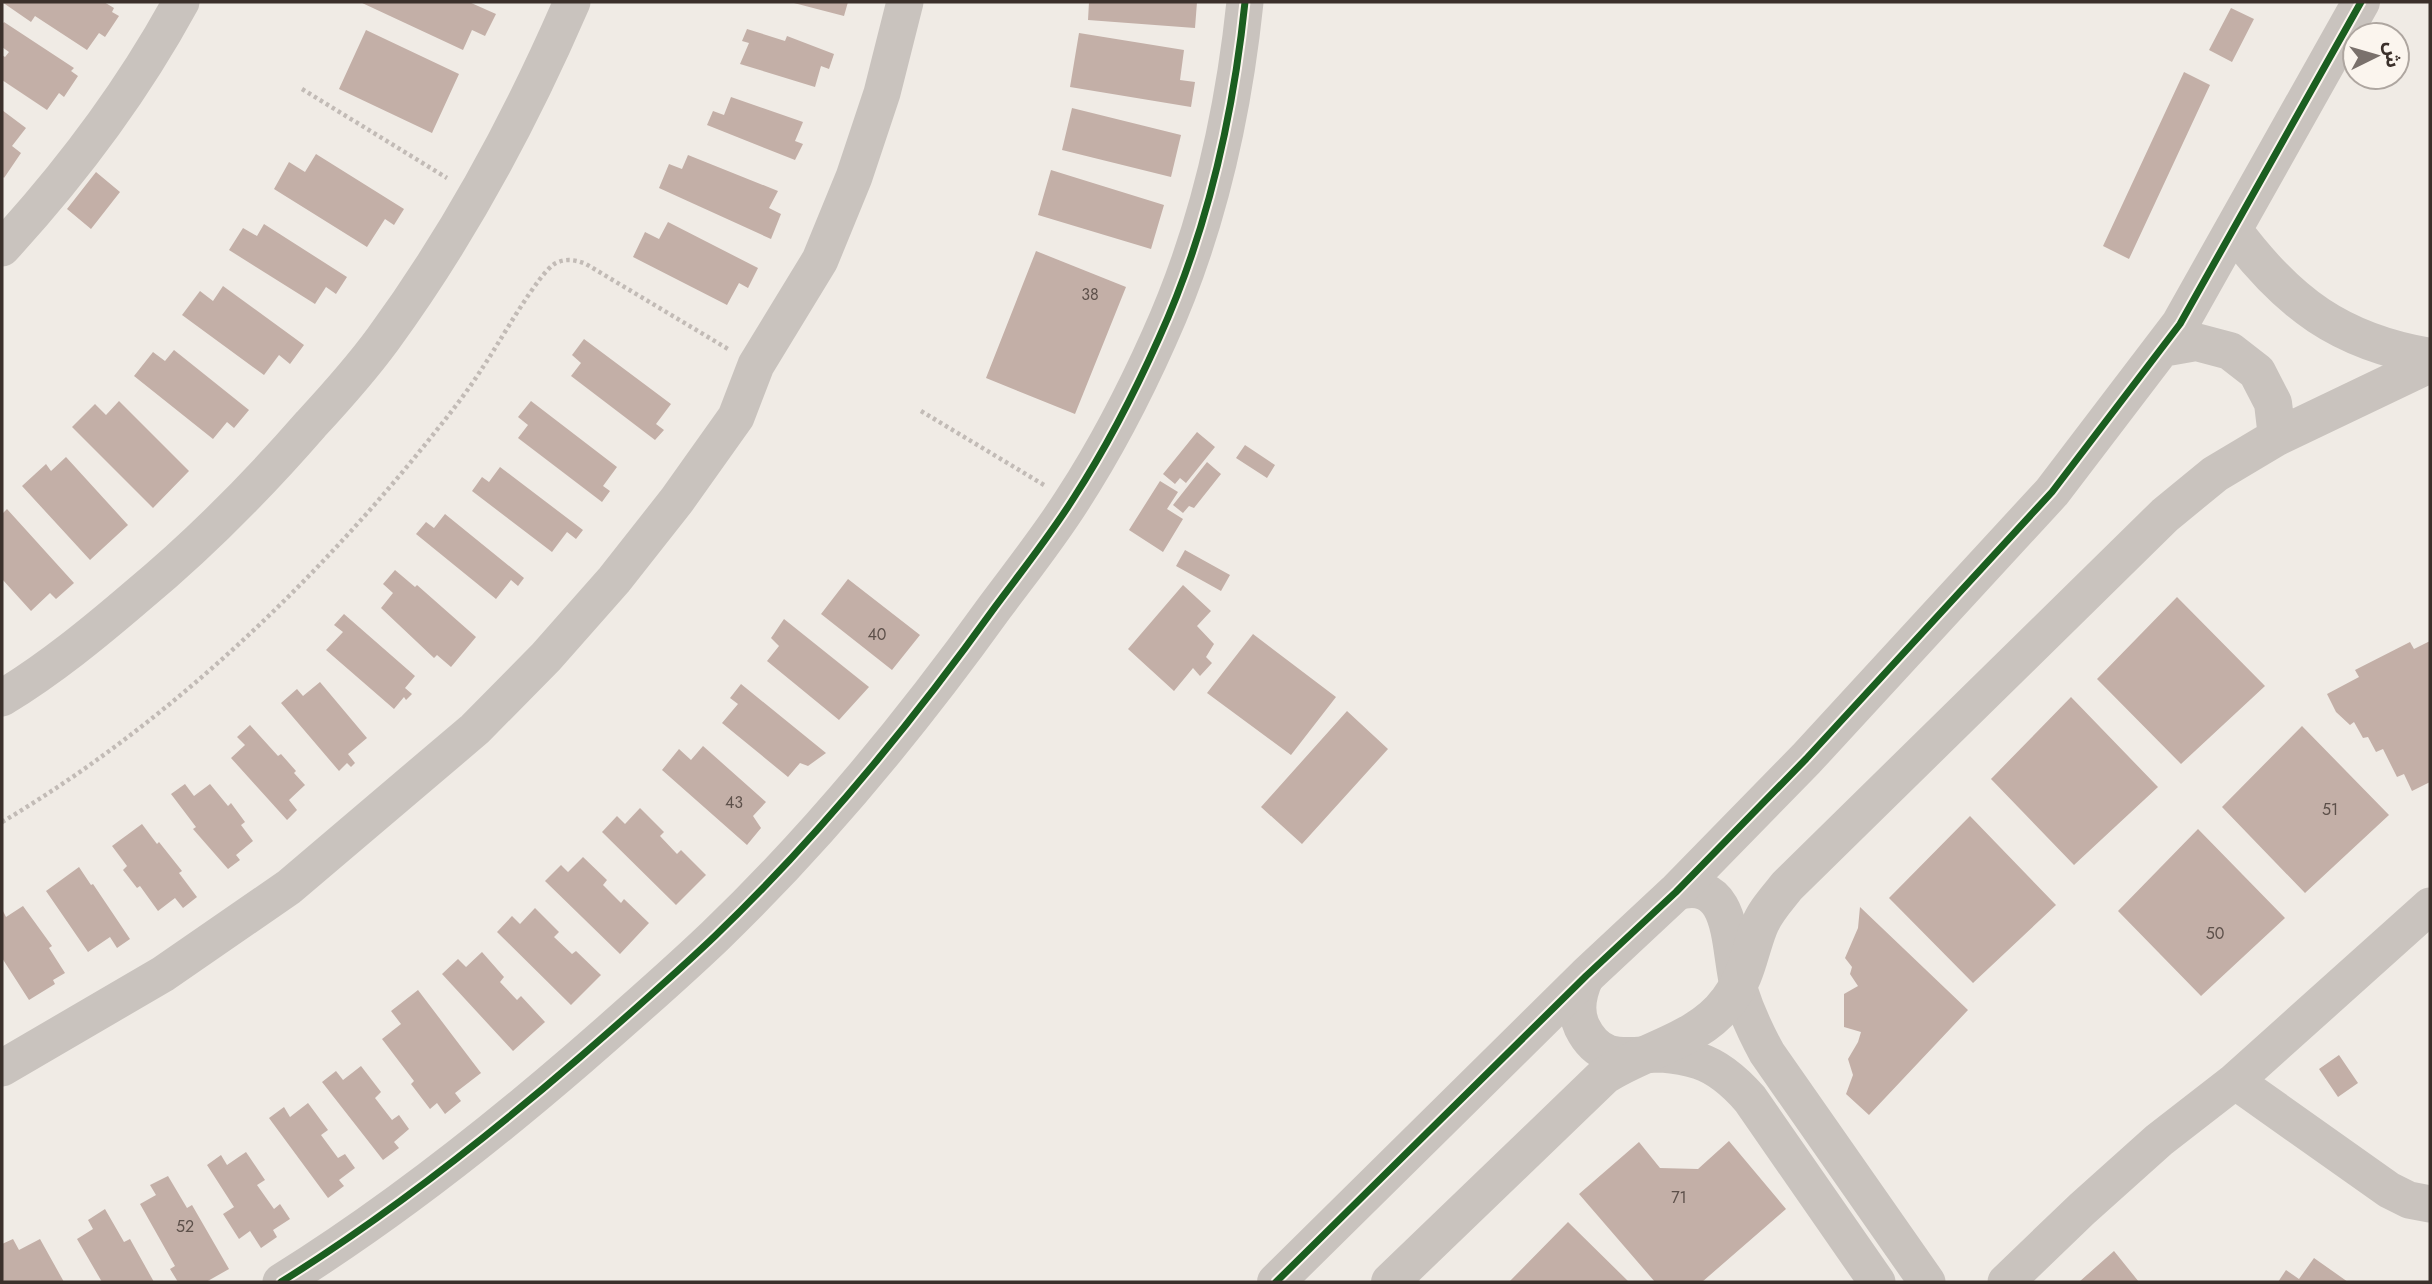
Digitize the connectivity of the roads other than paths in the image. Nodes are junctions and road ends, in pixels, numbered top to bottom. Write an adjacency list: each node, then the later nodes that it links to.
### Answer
1 (181, 2): 7 (street)
2 (572, 2): 12 (street)
3 (905, 2): 18 (street)
4 (1245, 2): 21 (street)
5 (2361, 2): 6 (street)
6 (2234, 231): 8 (street); 9 (street)
7 (2, 248)
8 (2162, 348): 11 (street); 13 (street)
9 (2430, 357)
10 (2430, 364): 11 (street)
11 (2277, 437): 16 (street)
12 (2, 698)
13 (1676, 892): 15 (street); 16 (street)
14 (2430, 906): 19 (street)
15 (1586, 976): 17 (street); 22 (street)
16 (1738, 987): 17 (street); 25 (street)
17 (1639, 1056): 23 (street); 24 (street)
18 (2, 1068)
19 (2235, 1081): 20 (street); 26 (street)
20 (2430, 1204)
21 (281, 1282)
22 (1276, 1282)
23 (1390, 1282)
24 (1877, 1282)
25 (1927, 1282)
26 (2007, 1282)

